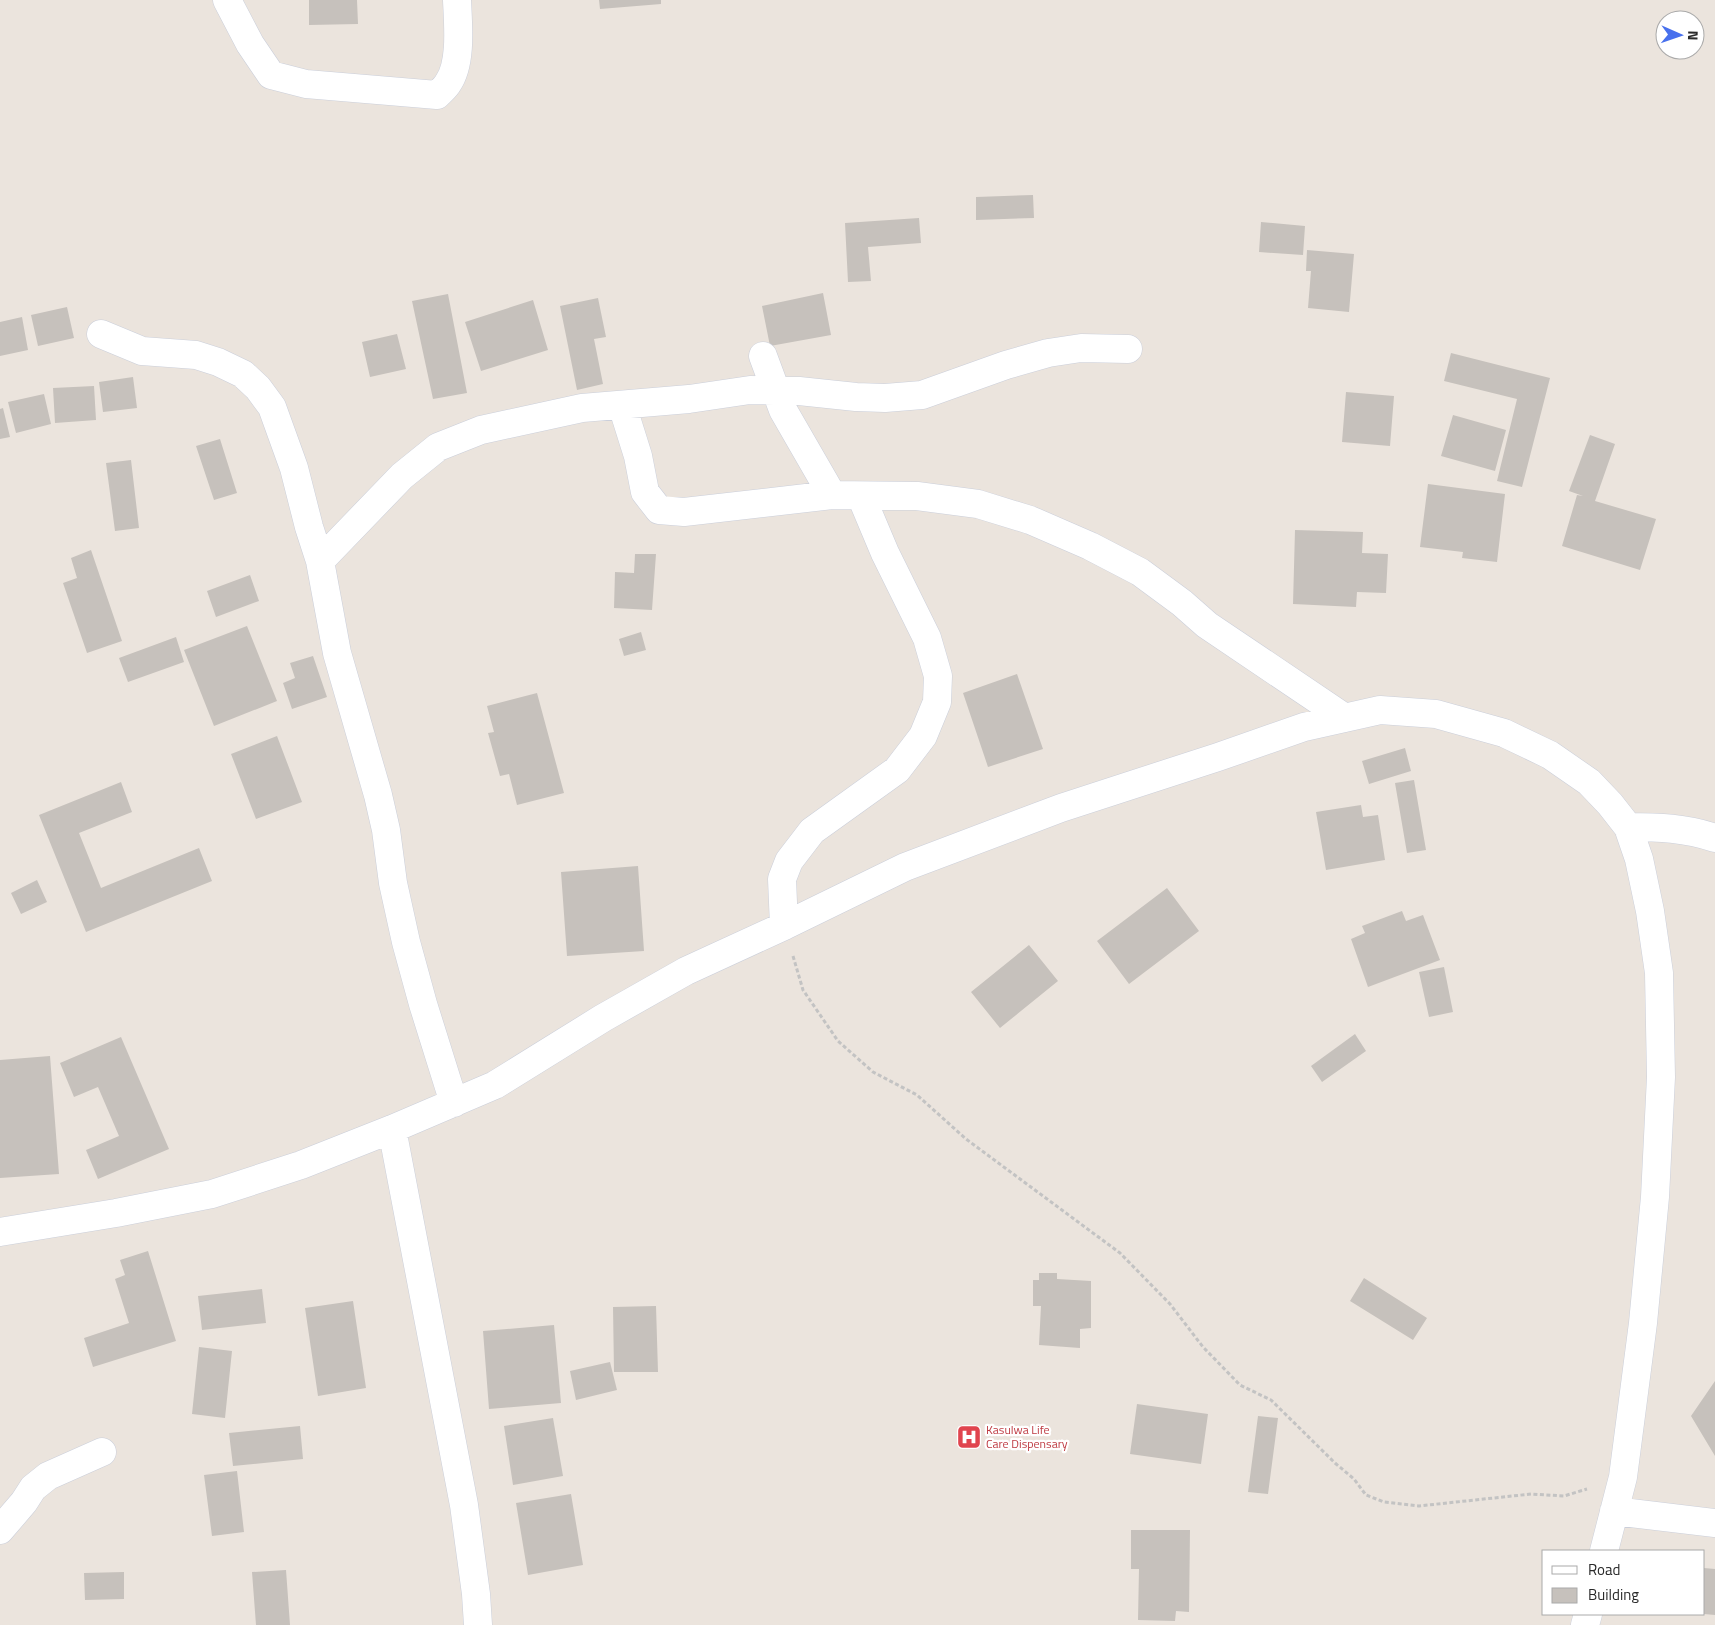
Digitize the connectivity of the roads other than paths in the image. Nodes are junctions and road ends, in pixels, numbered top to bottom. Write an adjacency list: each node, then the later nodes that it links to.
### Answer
1 (227, 0): 2 (street)
2 (457, 0)
3 (101, 334): 10 (street)
4 (1128, 349): 6 (street)
5 (763, 356): 6 (street)
6 (775, 390): 7 (street); 8 (street)
7 (622, 405): 8 (street); 10 (street)
8 (832, 495): 9 (street)
9 (861, 496): 11 (street); 14 (street)
10 (320, 561): 15 (street)
11 (1345, 718): 12 (street); 14 (street)
12 (1628, 827): 13 (street); 19 (street)
13 (1715, 838)
14 (784, 926): 15 (street)
15 (454, 1102): 16 (street)
16 (392, 1129): 17 (street); 23 (street)
17 (0, 1232)
18 (102, 1452): 21 (street)
19 (1614, 1511): 20 (street); 22 (street)
20 (1715, 1523)
21 (0, 1530)
22 (1604, 1550)
23 (478, 1625)

